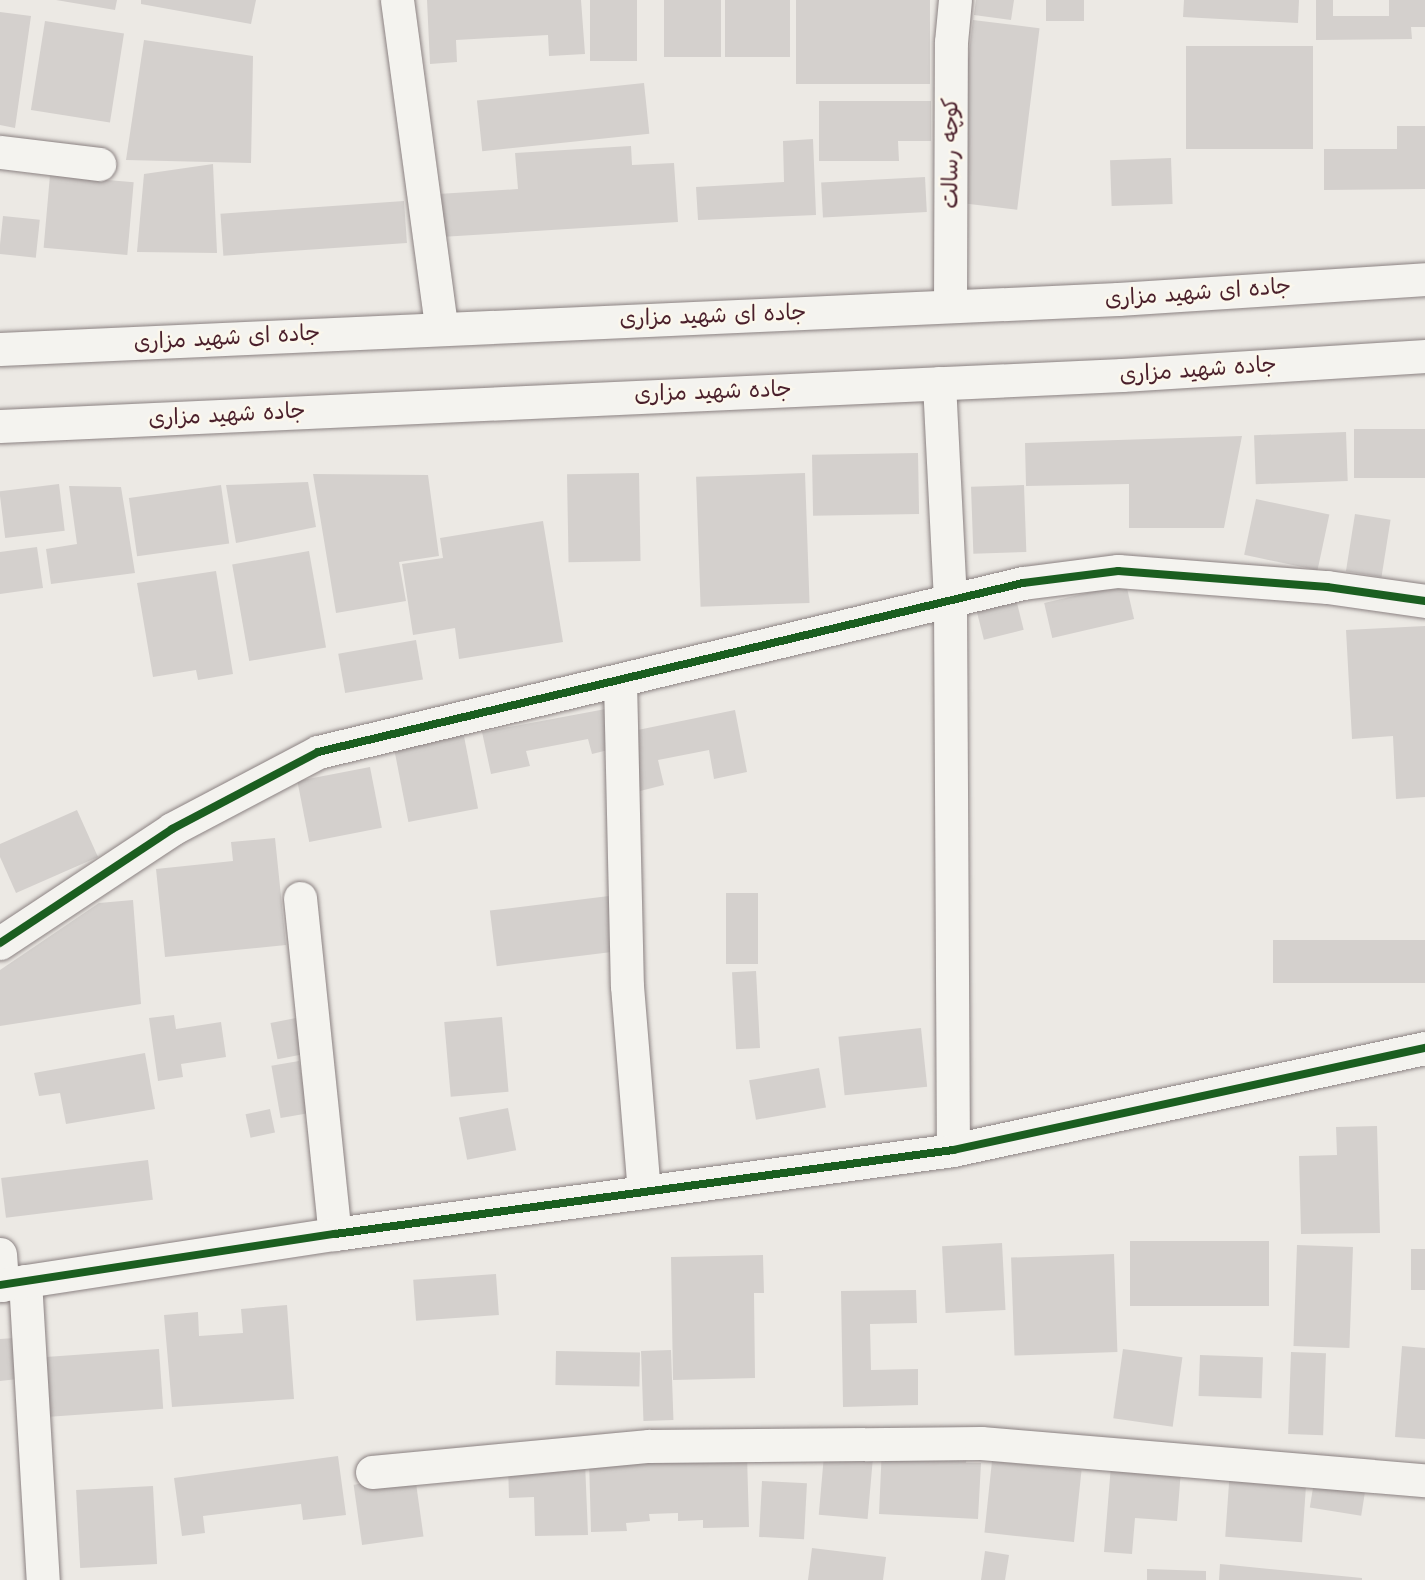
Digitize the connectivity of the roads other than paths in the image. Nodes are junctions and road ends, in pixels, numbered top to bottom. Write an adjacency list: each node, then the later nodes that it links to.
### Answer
1 (397, 0): 7 (street)
2 (955, 0): 6 (street, کوچه رسالت)
3 (0, 152): 4 (street)
4 (99, 164)
5 (1425, 279): 6 (street, جاده ای شهید مزاری)
6 (950, 306): 7 (street, جاده ای شهید مزاری)
7 (441, 327): 8 (street, جاده ای شهید مزاری)
8 (0, 349)
9 (1425, 356): 10 (street, جاده شهید مزاری)
10 (939, 383): 11 (street, جاده شهید مزاری); 13 (street)
11 (0, 426)
12 (1425, 601): 13 (street)
13 (950, 603): 14 (street); 18 (street)
14 (620, 681): 16 (street); 19 (street)
15 (300, 897): 20 (street)
16 (0, 943)
17 (1425, 1048): 18 (street)
18 (953, 1150): 19 (street)
19 (644, 1192): 20 (street)
20 (335, 1234): 21 (street)
21 (7, 1276): 24 (street)
22 (372, 1473): 23 (street)
23 (1425, 1480)
24 (43, 1580)

